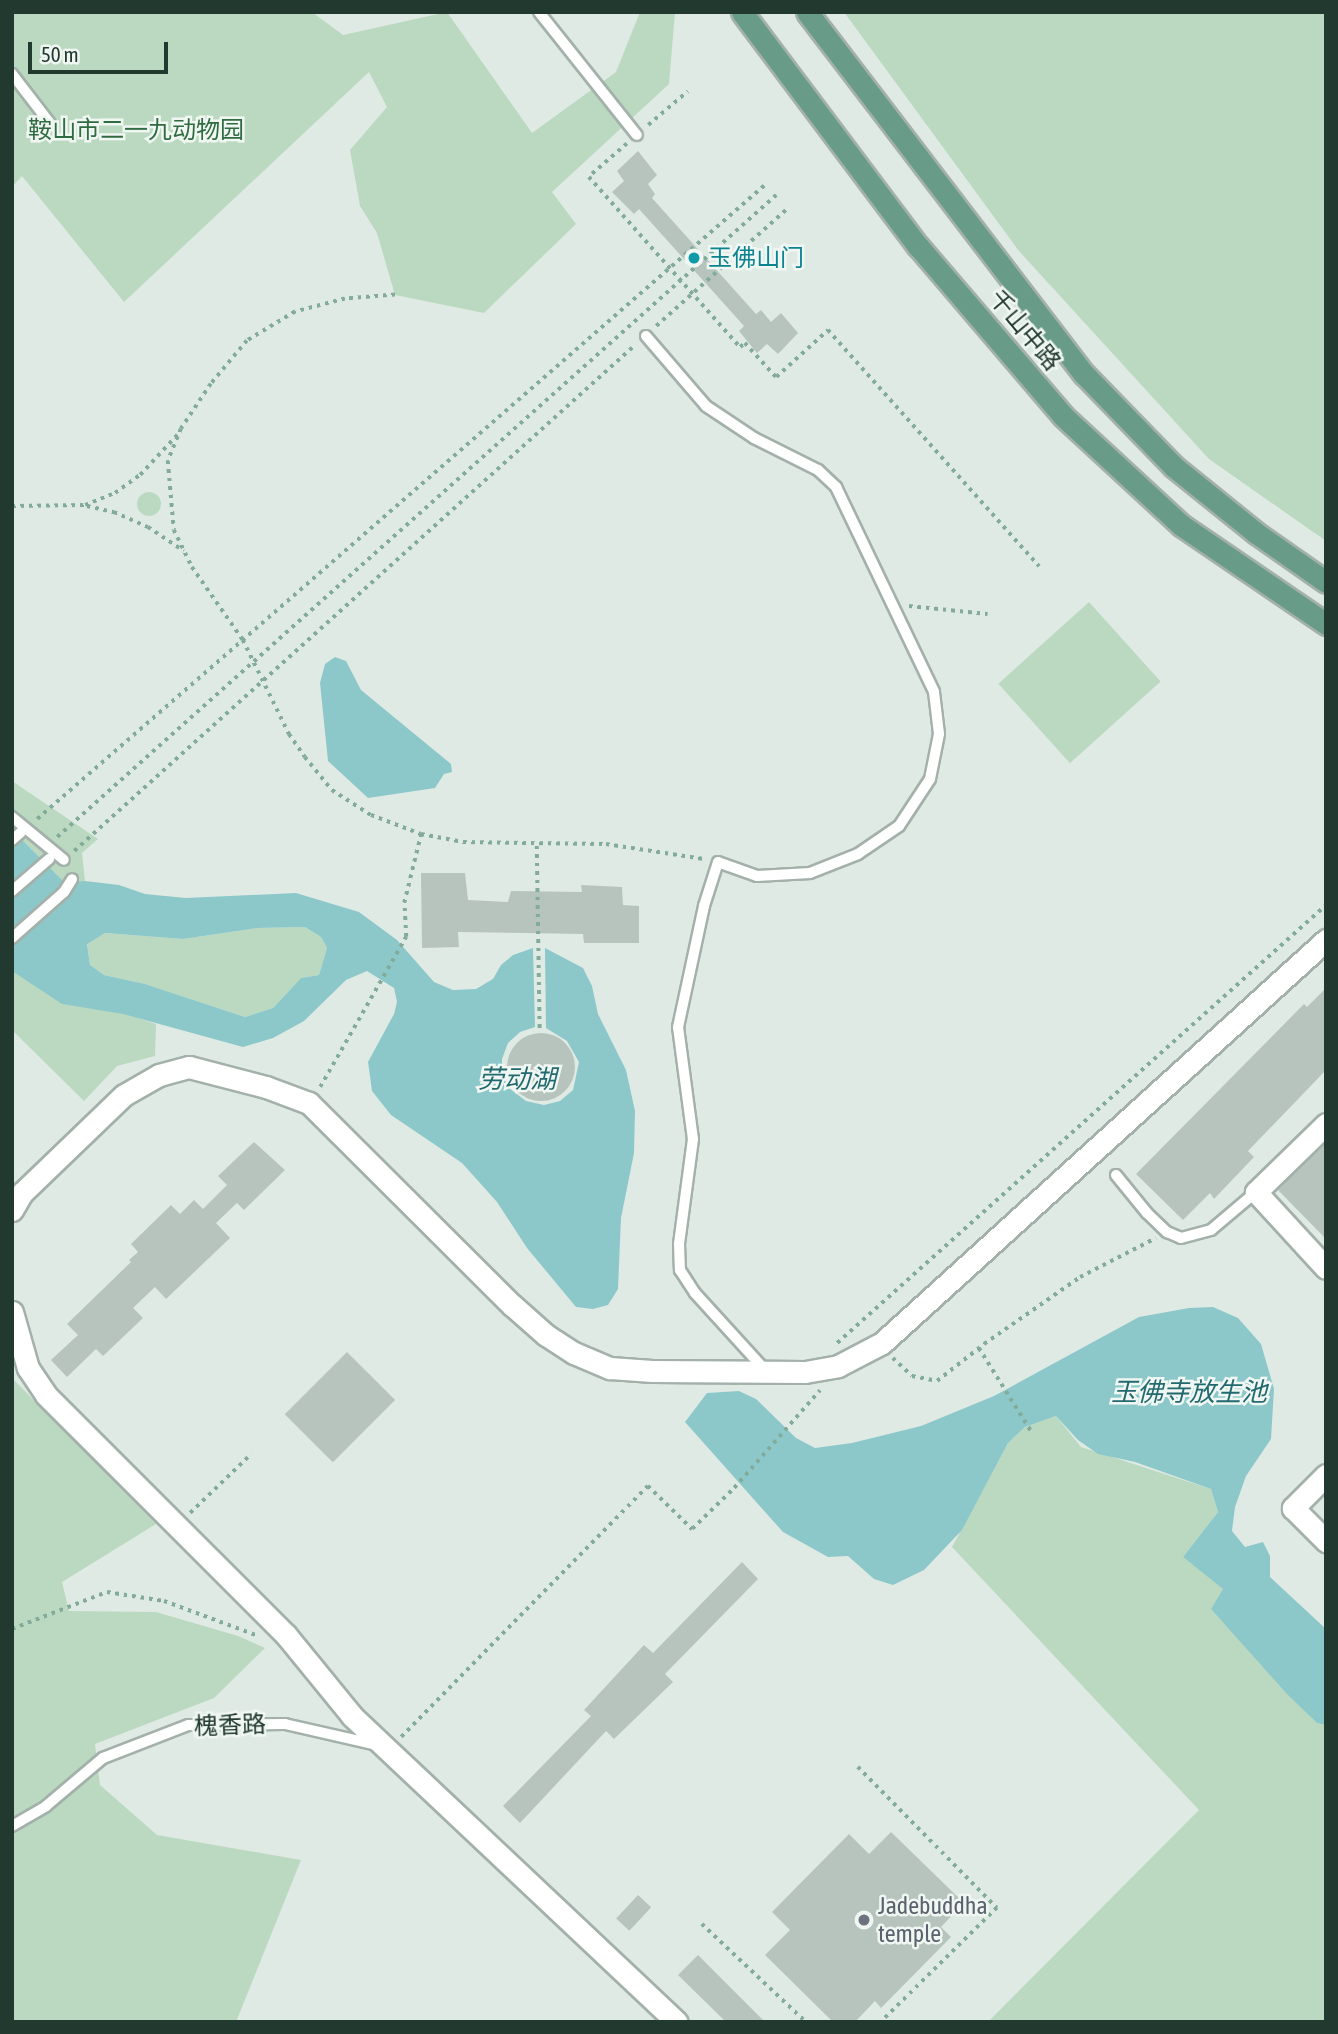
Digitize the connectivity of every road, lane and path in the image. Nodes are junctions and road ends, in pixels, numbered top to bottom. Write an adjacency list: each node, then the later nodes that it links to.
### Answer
1 (539, 12): 7 (lane)
2 (742, 12): 24 (main road, 千山中路)
3 (807, 12): 21 (main road, 千山中路)
4 (12, 74): 6 (lane)
5 (688, 92): 7 (path)
6 (49, 122)
7 (638, 135): 11 (path)
8 (766, 184): 11 (path)
9 (776, 195): 12 (path)
10 (788, 208): 14 (path)
11 (670, 268): 12 (path); 25 (path)
12 (680, 280): 14 (path); 26 (path)
13 (395, 295): 16 (path)
14 (691, 295): 15 (path); 20 (path)
15 (646, 336): 22 (lane); 27 (path)
16 (181, 429): 17 (path); 19 (path)
17 (85, 505): 18 (path); 19 (path)
18 (12, 506)
19 (184, 551): 25 (path)
20 (1039, 566)
21 (1326, 582)
22 (894, 604): 23 (path); 35 (lane)
23 (988, 614)
24 (1326, 624)
25 (243, 640): 26 (path); 29 (path)
26 (252, 660): 27 (path); 31 (path)
27 (262, 681): 30 (path); 34 (path)
28 (12, 817): 29 (lane)
29 (20, 834): 31 (lane)
30 (421, 834): 32 (path); 42 (path)
31 (47, 845): 34 (lane)
32 (537, 845): 35 (path); 41 (path)
33 (48, 859): 37 (lane)
34 (64, 860)
35 (718, 862): 54 (lane)
36 (72, 879): 39 (lane)
37 (12, 891)
38 (1326, 905): 51 (path)
39 (12, 938)
40 (1326, 940): 50 (street)
41 (540, 1029)
42 (309, 1103): 46 (street); 54 (street)
43 (1326, 1124): 45 (street)
44 (1116, 1175): 47 (lane)
45 (1256, 1192): 47 (lane); 48 (street)
46 (12, 1210)
47 (1167, 1232): 52 (path)
48 (1326, 1268)
49 (12, 1312): 58 (street)
50 (882, 1343): 52 (path); 53 (street)
51 (836, 1344)
52 (979, 1348): 55 (path)
53 (838, 1366): 54 (street); 62 (path)
54 (766, 1371)
55 (1031, 1431)
56 (251, 1454): 58 (path)
57 (1326, 1475): 59 (street)
58 (178, 1527): 61 (street)
59 (1326, 1541)
60 (12, 1629): 61 (path)
61 (286, 1635): 62 (street)
62 (390, 1749): 64 (lane, 槐香路); 66 (street)
63 (858, 1767): 68 (path)
64 (12, 1826)
65 (702, 1924): 67 (path)
66 (677, 2022)
67 (806, 2022)
68 (881, 2022)

